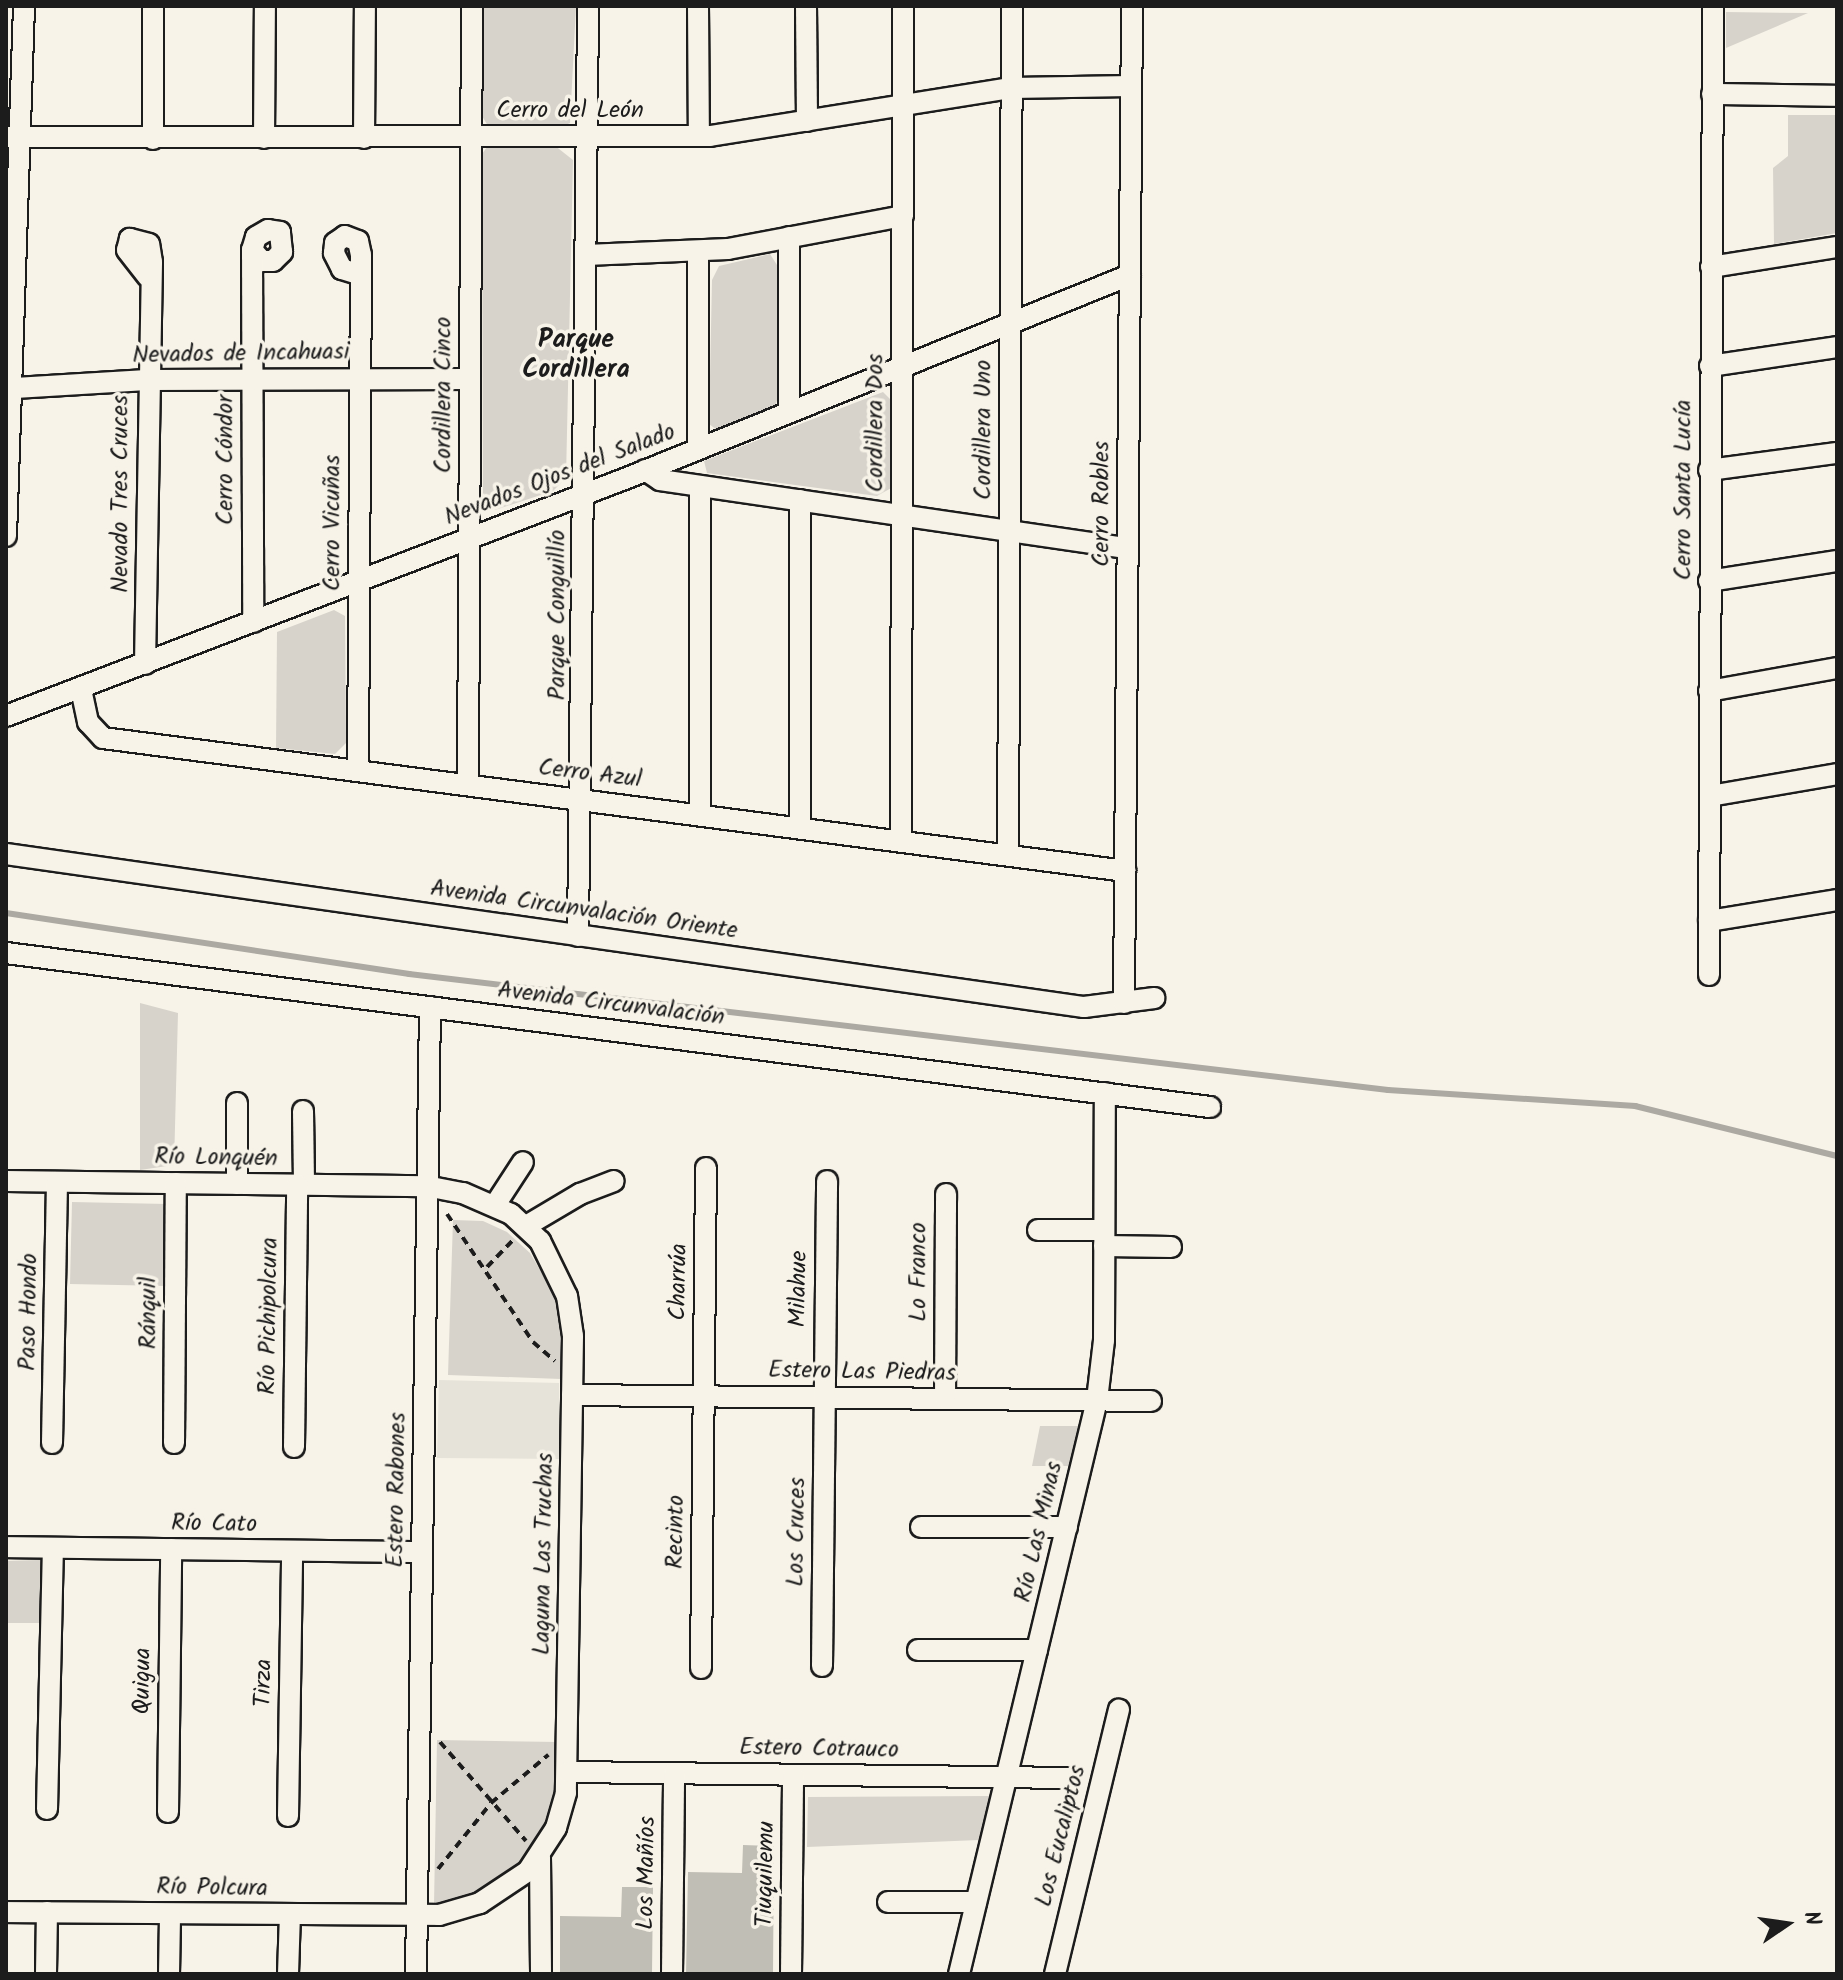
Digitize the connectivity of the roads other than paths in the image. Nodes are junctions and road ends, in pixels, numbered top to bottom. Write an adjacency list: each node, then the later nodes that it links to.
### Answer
1 (24, 6): 22 (street)
2 (153, 6): 25 (street)
3 (265, 6): 23 (street)
4 (365, 6): 24 (street)
5 (472, 6): 20 (street, Cordillera Cinco)
6 (588, 6): 21 (street, Parque Conguillío)
7 (698, 6): 19 (street)
8 (806, 6): 18 (street)
9 (903, 6): 17 (street, Cordillera Dos)
10 (1012, 6): 14 (street, Cordillera Uno)
11 (1132, 6): 13 (street, Cerro Robles)
12 (1713, 6): 15 (street, Cerro Santa Lucía)
13 (1131, 86): 14 (street, Cerro del León); 34 (street, Cerro Robles)
14 (1011, 88): 17 (street, Cerro del León); 36 (street, Cordillera Uno)
15 (1712, 94): 16 (street); 32 (street, Cerro Santa Lucía)
16 (1837, 96)
17 (903, 106): 18 (street, Cerro del León); 26 (street, Cordillera Dos)
18 (807, 121): 19 (street, Cerro del León)
19 (699, 136): 21 (street, Cerro del León)
20 (472, 137): 21 (street, Cerro del León); 24 (street, Cerro del León); 42 (street, Cordillera Cinco)
21 (587, 137): 31 (street, Parque Conguillío)
22 (14, 138): 25 (street, Cerro del León); 44 (street)
23 (264, 138): 24 (street, Cerro del León); 25 (street, Cerro del León)
24 (364, 138)
25 (153, 139)
26 (903, 216): 27 (street); 38 (street, Cordillera Dos)
27 (789, 237): 30 (street); 45 (street)
28 (1837, 247): 32 (street)
29 (252, 250): 41 (street, Cerro Cóndor)
30 (698, 252): 31 (street); 46 (street)
31 (586, 255): 52 (street, Parque Conguillío)
32 (1711, 267): 39 (street, Cerro Santa Lucía)
33 (358, 274): 40 (street, Cerro Vicuñas)
34 (1130, 275): 36 (street, Nevados Ojos del Salado); 58 (street, Cerro Robles)
35 (148, 277): 43 (street, Nevado Tres Cruces)
36 (1010, 323): 38 (street, Nevados Ojos del Salado); 55 (street, Cordillera Uno)
37 (1837, 347): 39 (street)
38 (903, 366): 45 (street, Nevados Ojos del Salado); 54 (street, Cordillera Dos)
39 (1710, 366): 49 (street, Cerro Santa Lucía)
40 (359, 378): 41 (street, Nevados de Incahuasi); 42 (street, Nevados de Incahuasi); 60 (street, Cerro Vicuñas)
41 (252, 379): 43 (street, Nevados de Incahuasi); 62 (street, Cerro Cóndor)
42 (467, 379): 57 (street, Cordillera Cinco)
43 (147, 380): 44 (street, Nevados de Incahuasi); 63 (street, Nevado Tres Cruces)
44 (15, 388): 50 (street)
45 (789, 412): 46 (street, Nevados Ojos del Salado)
46 (698, 449): 48 (street, Nevados Ojos del Salado)
47 (1837, 453): 49 (street)
48 (645, 470): 51 (street); 52 (street, Nevados Ojos del Salado)
49 (1709, 470): 61 (street, Cerro Santa Lucía)
50 (8, 485): 56 (street)
51 (700, 486): 53 (street); 73 (street)
52 (585, 494): 57 (street, Nevados Ojos del Salado); 72 (street, Parque Conguillío)
53 (800, 500): 54 (street); 74 (street)
54 (902, 516): 55 (street); 75 (street, Cordillera Dos)
55 (1009, 531): 58 (street); 77 (street, Cordillera Uno)
56 (6, 536)
57 (470, 538): 60 (street, Nevados Ojos del Salado); 70 (street, Cordillera Cinco)
58 (1128, 548): 78 (street, Cerro Robles)
59 (1837, 561): 61 (street)
60 (359, 581): 62 (street, Nevados Ojos del Salado); 68 (street, Cerro Vicuñas)
61 (1709, 581): 66 (street, Cerro Santa Lucía)
62 (253, 622): 63 (street, Nevados Ojos del Salado)
63 (145, 664): 65 (street, Nevados Ojos del Salado)
64 (1837, 668): 66 (street)
65 (81, 689): 67 (street, Nevados Ojos del Salado); 68 (street, Cerro Azul)
66 (1709, 691): 71 (street, Cerro Santa Lucía)
67 (6, 716)
68 (358, 771): 70 (street, Cerro Azul)
69 (1837, 774): 71 (street)
70 (468, 785): 72 (street, Cerro Azul)
71 (1710, 796): 80 (street, Cerro Santa Lucía)
72 (584, 799): 73 (street, Cerro Azul); 81 (street, Parque Conguillío)
73 (700, 814): 74 (street, Cerro Azul)
74 (800, 827): 75 (street, Cerro Azul)
75 (901, 840): 77 (street, Cerro Azul)
76 (6, 854): 81 (street, Avenida Circunvalación Oriente)
77 (1008, 855): 78 (street, Cerro Azul)
78 (1125, 871): 85 (street, Cerro Robles)
79 (1837, 900): 80 (street)
80 (1709, 921): 83 (street, Cerro Santa Lucía)
81 (578, 936): 85 (street, Avenida Circunvalación Oriente)
82 (6, 953): 86 (street, Avenida Circunvalación)
83 (1709, 975)
84 (1154, 998): 85 (street, Avenida Circunvalación Oriente)
85 (1124, 1003)
86 (430, 1007): 87 (street, Avenida Circunvalación); 100 (street, Estero Rabones)
87 (1105, 1093): 89 (street, Avenida Circunvalación); 105 (street, Río Las Minas)
88 (237, 1103): 98 (street)
89 (1210, 1107)
90 (303, 1111): 99 (street, Río Pichipolcura)
91 (523, 1162): 102 (street)
92 (706, 1168): 108 (street, Charrúa)
93 (6, 1181): 96 (street, Río Lonquén)
94 (614, 1181): 103 (street)
95 (827, 1181): 109 (street, Milahue)
96 (57, 1182): 97 (street, Río Lonquén); 113 (street, Paso Hondo)
97 (176, 1183): 98 (street, Río Lonquén); 114 (street, Ránquil)
98 (237, 1184): 99 (street, Río Lonquén)
99 (300, 1185): 100 (street, Río Lonquén); 115 (street, Río Pichipolcura)
100 (426, 1186): 102 (street, Laguna Las Truchas); 122 (street, Estero Rabones)
101 (946, 1194): 110 (street, Lo Franco)
102 (495, 1205): 103 (street, Laguna Las Truchas)
103 (526, 1226): 107 (street, Laguna Las Truchas)
104 (1038, 1230): 105 (street)
105 (1104, 1238): 106 (street); 111 (street, Río Las Minas)
106 (1171, 1247)
107 (572, 1386): 108 (street, Estero Las Piedras); 128 (street, Laguna Las Truchas)
108 (703, 1396): 109 (street, Estero Las Piedras); 126 (street, Recinto)
109 (824, 1397): 110 (street, Estero Las Piedras); 125 (street, Los Cruces)
110 (945, 1398): 111 (street, Estero Las Piedras)
111 (1097, 1400): 112 (street, Estero Las Piedras); 117 (street, Río Las Minas)
112 (1151, 1401)
113 (52, 1443)
114 (174, 1443)
115 (294, 1447)
116 (921, 1527): 117 (street)
117 (1067, 1527): 124 (street, Río Las Minas)
118 (6, 1547): 119 (street, Río Cato)
119 (53, 1548): 120 (street, Río Cato); 133 (street)
120 (171, 1549): 121 (street, Río Cato); 134 (street, Quigua)
121 (292, 1551): 122 (street, Río Cato); 135 (street, Tirza)
122 (422, 1552): 143 (street, Estero Rabones)
123 (918, 1650): 124 (street)
124 (1037, 1650): 131 (street, Río Las Minas)
125 (822, 1666)
126 (701, 1668)
127 (1119, 1710): 152 (street, Los Eucaliptos)
128 (568, 1772): 129 (street, Estero Cotrauco); 136 (street, Laguna Las Truchas)
129 (674, 1773): 130 (street, Estero Cotrauco); 149 (street, Los Mañíos)
130 (793, 1775): 131 (street, Estero Cotrauco); 150 (street, Tiuquilemu)
131 (1006, 1777): 132 (street, Estero Cotrauco); 138 (street, Río Las Minas)
132 (1070, 1778)
133 (47, 1809)
134 (168, 1812)
135 (288, 1816)
136 (540, 1857): 143 (street, Laguna Las Truchas); 148 (street)
137 (888, 1902): 138 (street)
138 (976, 1902): 151 (street, Río Las Minas)
139 (6, 1912): 140 (street, Río Polcura)
140 (47, 1912): 141 (street, Río Polcura); 144 (street)
141 (170, 1914): 142 (street, Río Polcura); 145 (street)
142 (290, 1915): 143 (street, Río Polcura); 146 (street)
143 (417, 1917): 147 (street, Estero Rabones)
144 (46, 1974)
145 (169, 1974)
146 (288, 1974)
147 (416, 1974)
148 (541, 1974)
149 (672, 1974)
150 (791, 1974)
151 (959, 1974)
152 (1055, 1974)

